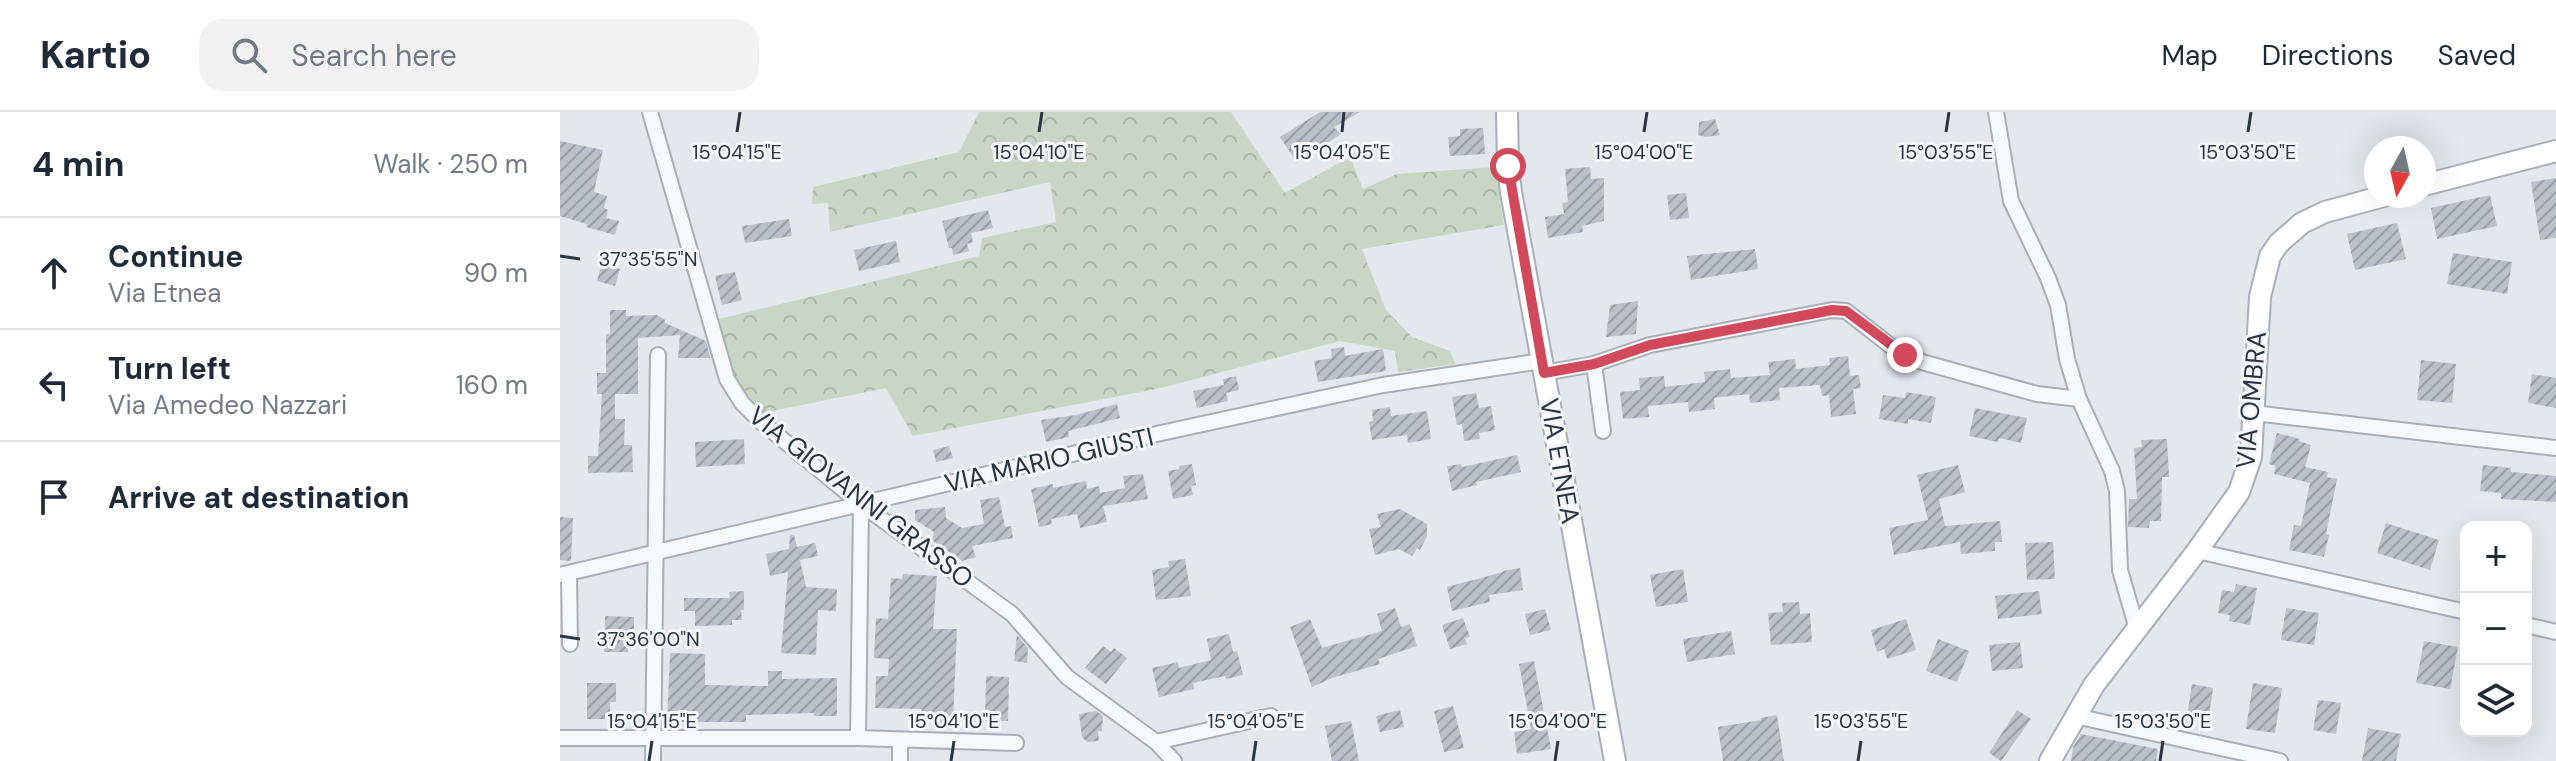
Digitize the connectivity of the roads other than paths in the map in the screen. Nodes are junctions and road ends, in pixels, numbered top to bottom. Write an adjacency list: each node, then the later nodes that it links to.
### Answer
1 (650, 112): 14 (street, VIA GIOVANNI GRASSO)
2 (1507, 112): 9 (main road, VIA ETNEA)
3 (1996, 112): 10 (street)
4 (2556, 151): 5 (main road)
5 (2436, 182)
6 (2364, 201): 11 (main road, VIA OMBRA)
7 (658, 355): 16 (street)
8 (1594, 364): 9 (street, VIA MARIO GIUSTI); 10 (street, VIA MARIO GIUSTI); 12 (street)
9 (1543, 367): 14 (street, VIA MARIO GIUSTI); 35 (main road, VIA ETNEA)
10 (2079, 399): 20 (street)
11 (2254, 413): 13 (street); 15 (main road, VIA OMBRA)
12 (1603, 431)
13 (2556, 448)
14 (861, 504): 16 (street, VIA MARIO GIUSTI); 26 (street); 29 (street, VIA GIOVANNI GRASSO)
15 (2197, 551): 18 (street); 20 (main road, VIA OMBRA)
16 (656, 553): 17 (street, VIA MARIO GIUSTI); 27 (street)
17 (564, 574): 22 (street)
18 (2460, 611)
19 (2532, 626): 21 (street)
20 (2137, 629): 24 (main road, VIA OMBRA)
21 (2556, 632)
22 (570, 644)
23 (1271, 716): 29 (street)
24 (2075, 716): 31 (street); 36 (main road, VIA OMBRA)
25 (560, 738): 27 (street)
26 (858, 738): 27 (street); 28 (street)
27 (654, 740): 32 (street)
28 (900, 740): 30 (street); 33 (street)
29 (1156, 742): 34 (street, VIA GIOVANNI GRASSO)
30 (1016, 743)
31 (2244, 757): 37 (street)
32 (653, 761)
33 (900, 761)
34 (1174, 761)
35 (1615, 761)
36 (2050, 761)
37 (2280, 761)

